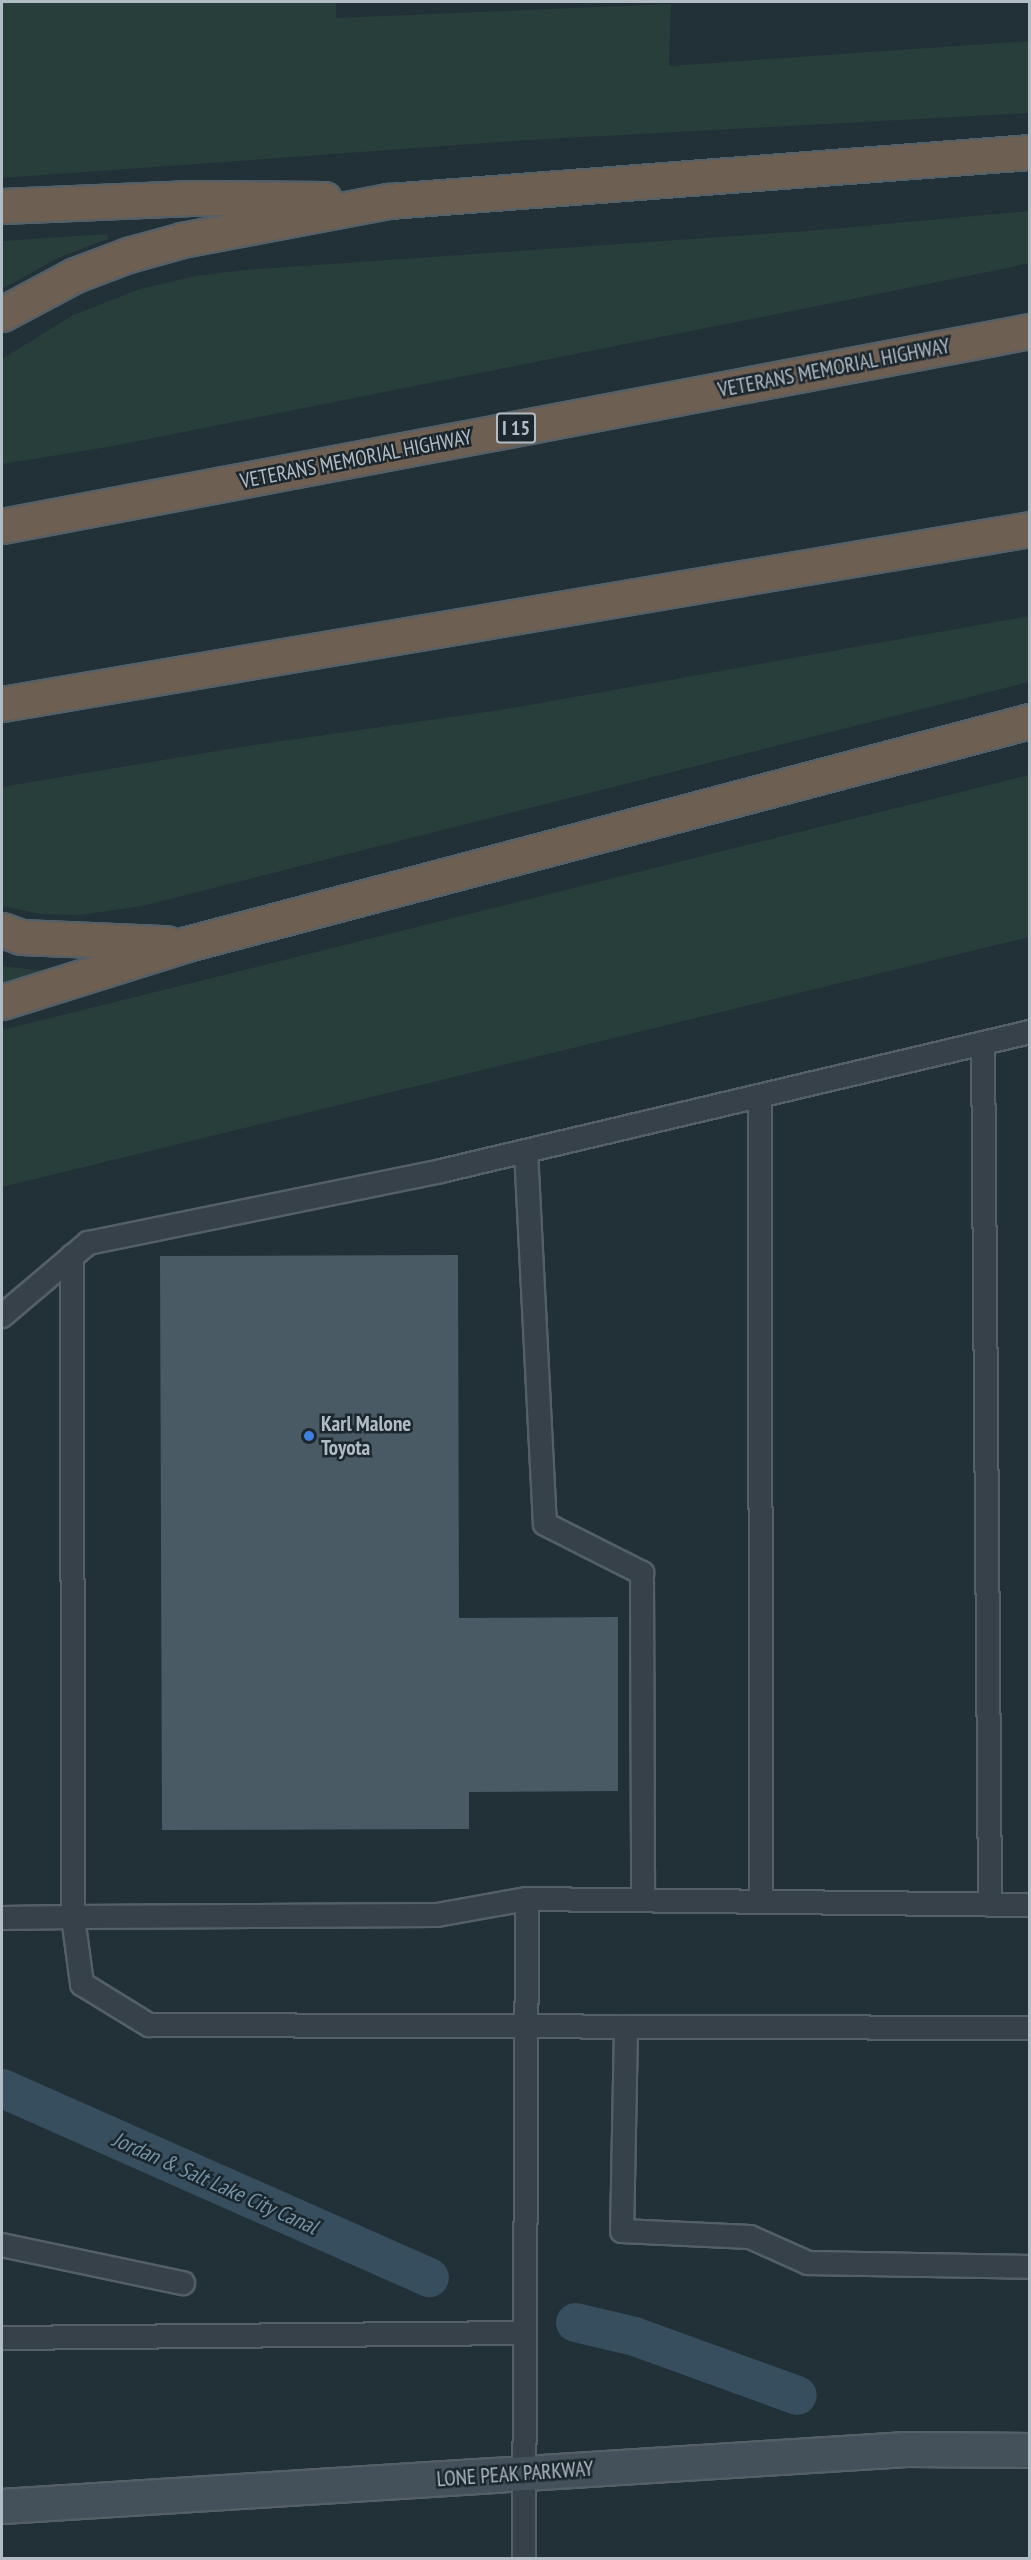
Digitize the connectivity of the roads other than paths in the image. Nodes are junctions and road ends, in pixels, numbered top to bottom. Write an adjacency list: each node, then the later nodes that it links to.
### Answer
1 (1029, 152): 2 (highway)
2 (389, 201): 3 (highway); 4 (highway)
3 (2, 206)
4 (2, 314)
5 (1029, 331): 6 (highway, VETERANS MEMORIAL HIGHWAY / I 15)
6 (2, 526)
7 (1029, 529): 8 (highway)
8 (2, 704)
9 (1029, 721): 11 (highway)
10 (2, 930): 11 (highway)
11 (187, 944): 12 (highway)
12 (2, 1002)
13 (1029, 1032): 14 (lane)
14 (983, 1043): 15 (lane); 22 (lane)
15 (760, 1096): 16 (lane); 21 (lane)
16 (526, 1151): 17 (lane); 20 (lane)
17 (72, 1256): 18 (lane); 24 (lane)
18 (2, 1316)
19 (527, 1899): 20 (lane); 24 (lane); 26 (lane)
20 (643, 1900): 21 (lane)
21 (761, 1901): 22 (lane)
22 (990, 1905): 23 (lane)
23 (1029, 1905)
24 (73, 1917): 25 (lane); 26 (lane)
25 (2, 1918)
26 (526, 2027): 27 (lane); 32 (lane)
27 (626, 2027): 28 (lane); 30 (lane)
28 (1029, 2028)
29 (2, 2246): 31 (lane)
30 (1029, 2266)
31 (183, 2283)
32 (524, 2333): 33 (lane); 35 (lane)
33 (2, 2338)
34 (1029, 2451): 35 (main road, LONE PEAK PARKWAY)
35 (523, 2474): 36 (main road, LONE PEAK PARKWAY); 37 (lane)
36 (2, 2506)
37 (524, 2559)

